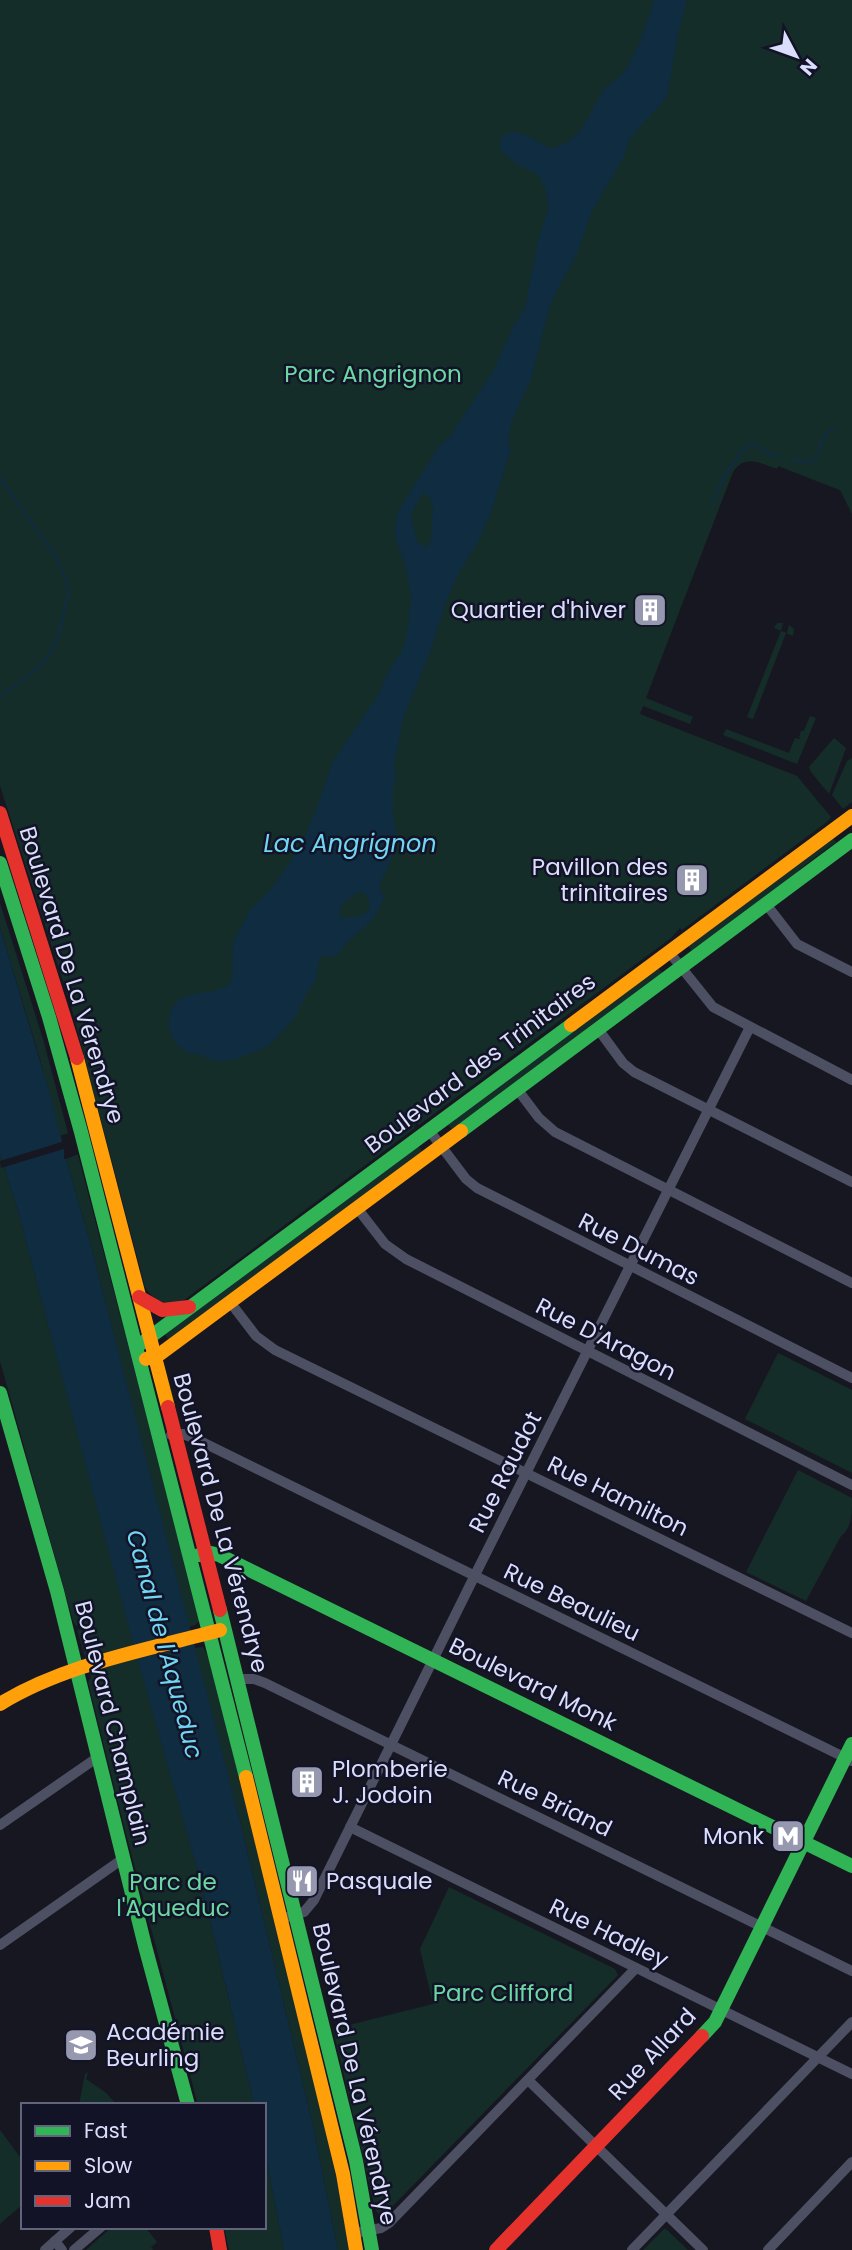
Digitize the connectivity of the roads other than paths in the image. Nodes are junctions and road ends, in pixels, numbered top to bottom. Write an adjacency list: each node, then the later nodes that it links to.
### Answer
1 (0, 813): 21 (main road, Boulevard De La Vérendrye)
2 (847, 820): 3 (street); 6 (main road, Boulevard des Trinitaires)
3 (852, 841): 5 (main road, Boulevard des Trinitaires)
4 (0, 863): 26 (main road, Boulevard De La Vérendrye)
5 (766, 904): 7 (main road, Boulevard des Trinitaires); 8 (street)
6 (669, 952): 7 (street); 14 (main road, Boulevard des Trinitaires)
7 (681, 968): 9 (street); 10 (main road, Boulevard des Trinitaires)
8 (852, 972)
9 (750, 1027): 11 (street); 13 (street, Rue Raudot)
10 (598, 1029): 12 (main road, Boulevard des Trinitaires); 13 (street)
11 (852, 1080)
12 (517, 1089): 15 (main road, Boulevard des Trinitaires); 17 (street)
13 (709, 1109): 16 (street); 17 (street, Rue Raudot)
14 (429, 1130): 15 (street, Rue Dumas); 23 (main road, Boulevard des Trinitaires)
15 (441, 1146): 18 (main road, Boulevard des Trinitaires); 19 (street, Rue Dumas)
16 (852, 1182)
17 (668, 1190): 19 (street, Rue Raudot); 20 (street)
18 (357, 1208): 22 (main road, Boulevard des Trinitaires); 25 (street, Rue D'Aragon)
19 (630, 1266): 25 (street, Rue Raudot); 27 (street, Rue Dumas)
20 (852, 1283)
21 (139, 1297): 23 (main road); 24 (main road, Boulevard De La Vérendrye)
22 (230, 1302): 26 (main road, Boulevard des Trinitaires); 30 (street, Rue Hamilton)
23 (191, 1307): 24 (main road, Boulevard des Trinitaires)
24 (149, 1338): 26 (main road, Boulevard De La Vérendrye)
25 (587, 1351): 30 (street, Rue Raudot); 31 (street, Rue D'Aragon)
26 (143, 1355): 29 (main road, Boulevard De La Vérendrye)
27 (852, 1378)
28 (0, 1393): 37 (main road, Boulevard Champlain)
29 (167, 1435): 32 (main road, Boulevard De La Vérendrye); 33 (street, Rue Beaulieu)
30 (526, 1473): 33 (street, Rue Raudot); 35 (street, Rue Hamilton)
31 (852, 1485)
32 (198, 1556): 34 (main road, Boulevard De La Vérendrye); 36 (main road, Boulevard Monk)
33 (474, 1575): 36 (street, Rue Raudot); 41 (street, Rue Beaulieu)
34 (218, 1631): 37 (main road); 38 (main road, Boulevard De La Vérendrye); 48 (main road, Boulevard De La Vérendrye)
35 (852, 1633)
36 (433, 1660): 40 (street, Rue Raudot); 45 (main road, Boulevard Monk)
37 (77, 1670): 39 (main road); 42 (main road, Boulevard Champlain)
38 (238, 1679): 40 (street, Rue Briand); 48 (main road, Boulevard De La Vérendrye)
39 (0, 1704)
40 (391, 1744): 44 (street, Rue Raudot); 49 (street, Rue Briand)
41 (850, 1754): 45 (main road, Rue Allard)
42 (98, 1757): 43 (street); 46 (main road, Boulevard Champlain)
43 (0, 1825)
44 (350, 1827): 48 (street, Rue Raudot); 51 (street, Rue Hadley)
45 (804, 1842): 47 (main road, Boulevard Monk); 49 (main road, Rue Allard)
46 (124, 1858): 50 (street); 58 (main road, Boulevard Champlain)
47 (852, 1866)
48 (288, 1917): 65 (main road, Boulevard De La Vérendrye); 66 (main road, Boulevard De La Vérendrye)
49 (762, 1927): 52 (street, Rue Briand); 53 (main road, Rue Allard)
50 (0, 1945)
51 (636, 1968): 53 (street, Rue Hadley); 57 (street)
52 (852, 1971)
53 (721, 2010): 55 (street, Rue Hadley); 59 (main road, Rue Allard)
54 (852, 2022): 55 (street)
55 (819, 2057): 56 (street, Rue Hadley); 61 (street)
56 (852, 2074)
57 (528, 2080): 59 (street); 65 (street)
58 (187, 2103)
59 (597, 2146): 61 (street); 74 (main road, Rue Allard)
60 (852, 2162): 77 (street)
61 (666, 2214): 75 (street); 76 (street)
62 (69, 2229): 67 (street)
63 (99, 2229): 70 (street)
64 (216, 2229): 71 (main road)
65 (369, 2230): 66 (street); 73 (main road, Boulevard De La Vérendrye)
66 (354, 2233): 72 (main road, Boulevard De La Vérendrye)
67 (55, 2241): 68 (street); 69 (street)
68 (45, 2250)
69 (62, 2250)
70 (74, 2250)
71 (220, 2250)
72 (356, 2250)
73 (372, 2250)
74 (496, 2250)
75 (632, 2250)
76 (703, 2250)
77 (768, 2250)

